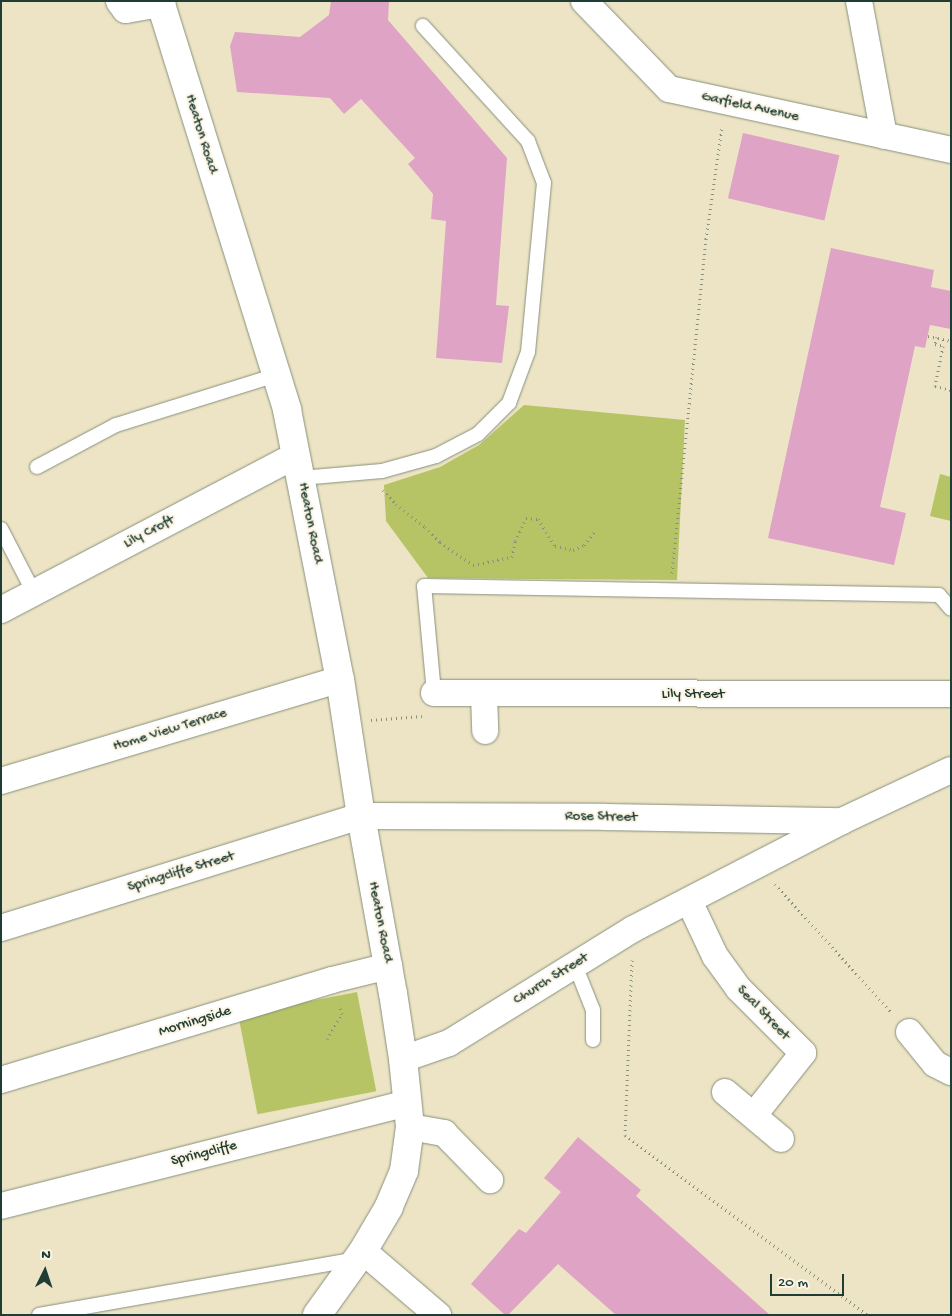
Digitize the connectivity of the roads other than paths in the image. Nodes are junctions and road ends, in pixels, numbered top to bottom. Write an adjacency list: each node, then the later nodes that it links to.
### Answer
1 (120, 1): 4 (street)
2 (584, 1): 6 (street, Garfield Avenue)
3 (859, 1): 6 (street)
4 (160, 2): 8 (street, Heaton Road)
5 (423, 26): 9 (lane)
6 (884, 136): 7 (street, Garfield Avenue)
7 (951, 150)
8 (276, 375): 9 (street, Heaton Road); 10 (lane)
9 (299, 466): 12 (street, Lily Croft); 15 (street, Heaton Road)
10 (37, 467)
11 (1, 529): 12 (lane)
12 (34, 593): 14 (street, Lily Croft)
13 (951, 609): 18 (lane)
14 (1, 610)
15 (340, 679): 21 (street, Home View Terrace); 22 (street, Heaton Road)
16 (951, 694): 17 (street, Lily Street)
17 (484, 695): 18 (street, Lily Street); 19 (street)
18 (432, 705)
19 (485, 731)
20 (951, 770): 23 (street, Church Street)
21 (1, 780)
22 (361, 816): 23 (street, Rose Street); 25 (street, Springcliffe Street); 27 (street, Heaton Road)
23 (842, 821): 24 (street, Church Street)
24 (688, 901): 26 (street, Church Street); 35 (street, Seal Street)
25 (1, 928)
26 (574, 965): 29 (lane); 30 (street, Church Street)
27 (388, 966): 30 (street, Heaton Road); 32 (street, Morningside)
28 (909, 1032): 31 (street)
29 (593, 1040)
30 (403, 1059): 34 (street)
31 (951, 1072)
32 (1, 1080)
33 (725, 1092): 35 (street)
34 (409, 1115): 37 (street); 38 (street, Springcliffe); 39 (street)
35 (754, 1115): 36 (street)
36 (781, 1139)
37 (490, 1180)
38 (1, 1206)
39 (360, 1255): 40 (lane); 41 (street); 42 (street)
40 (39, 1315)
41 (317, 1315)
42 (438, 1315)

